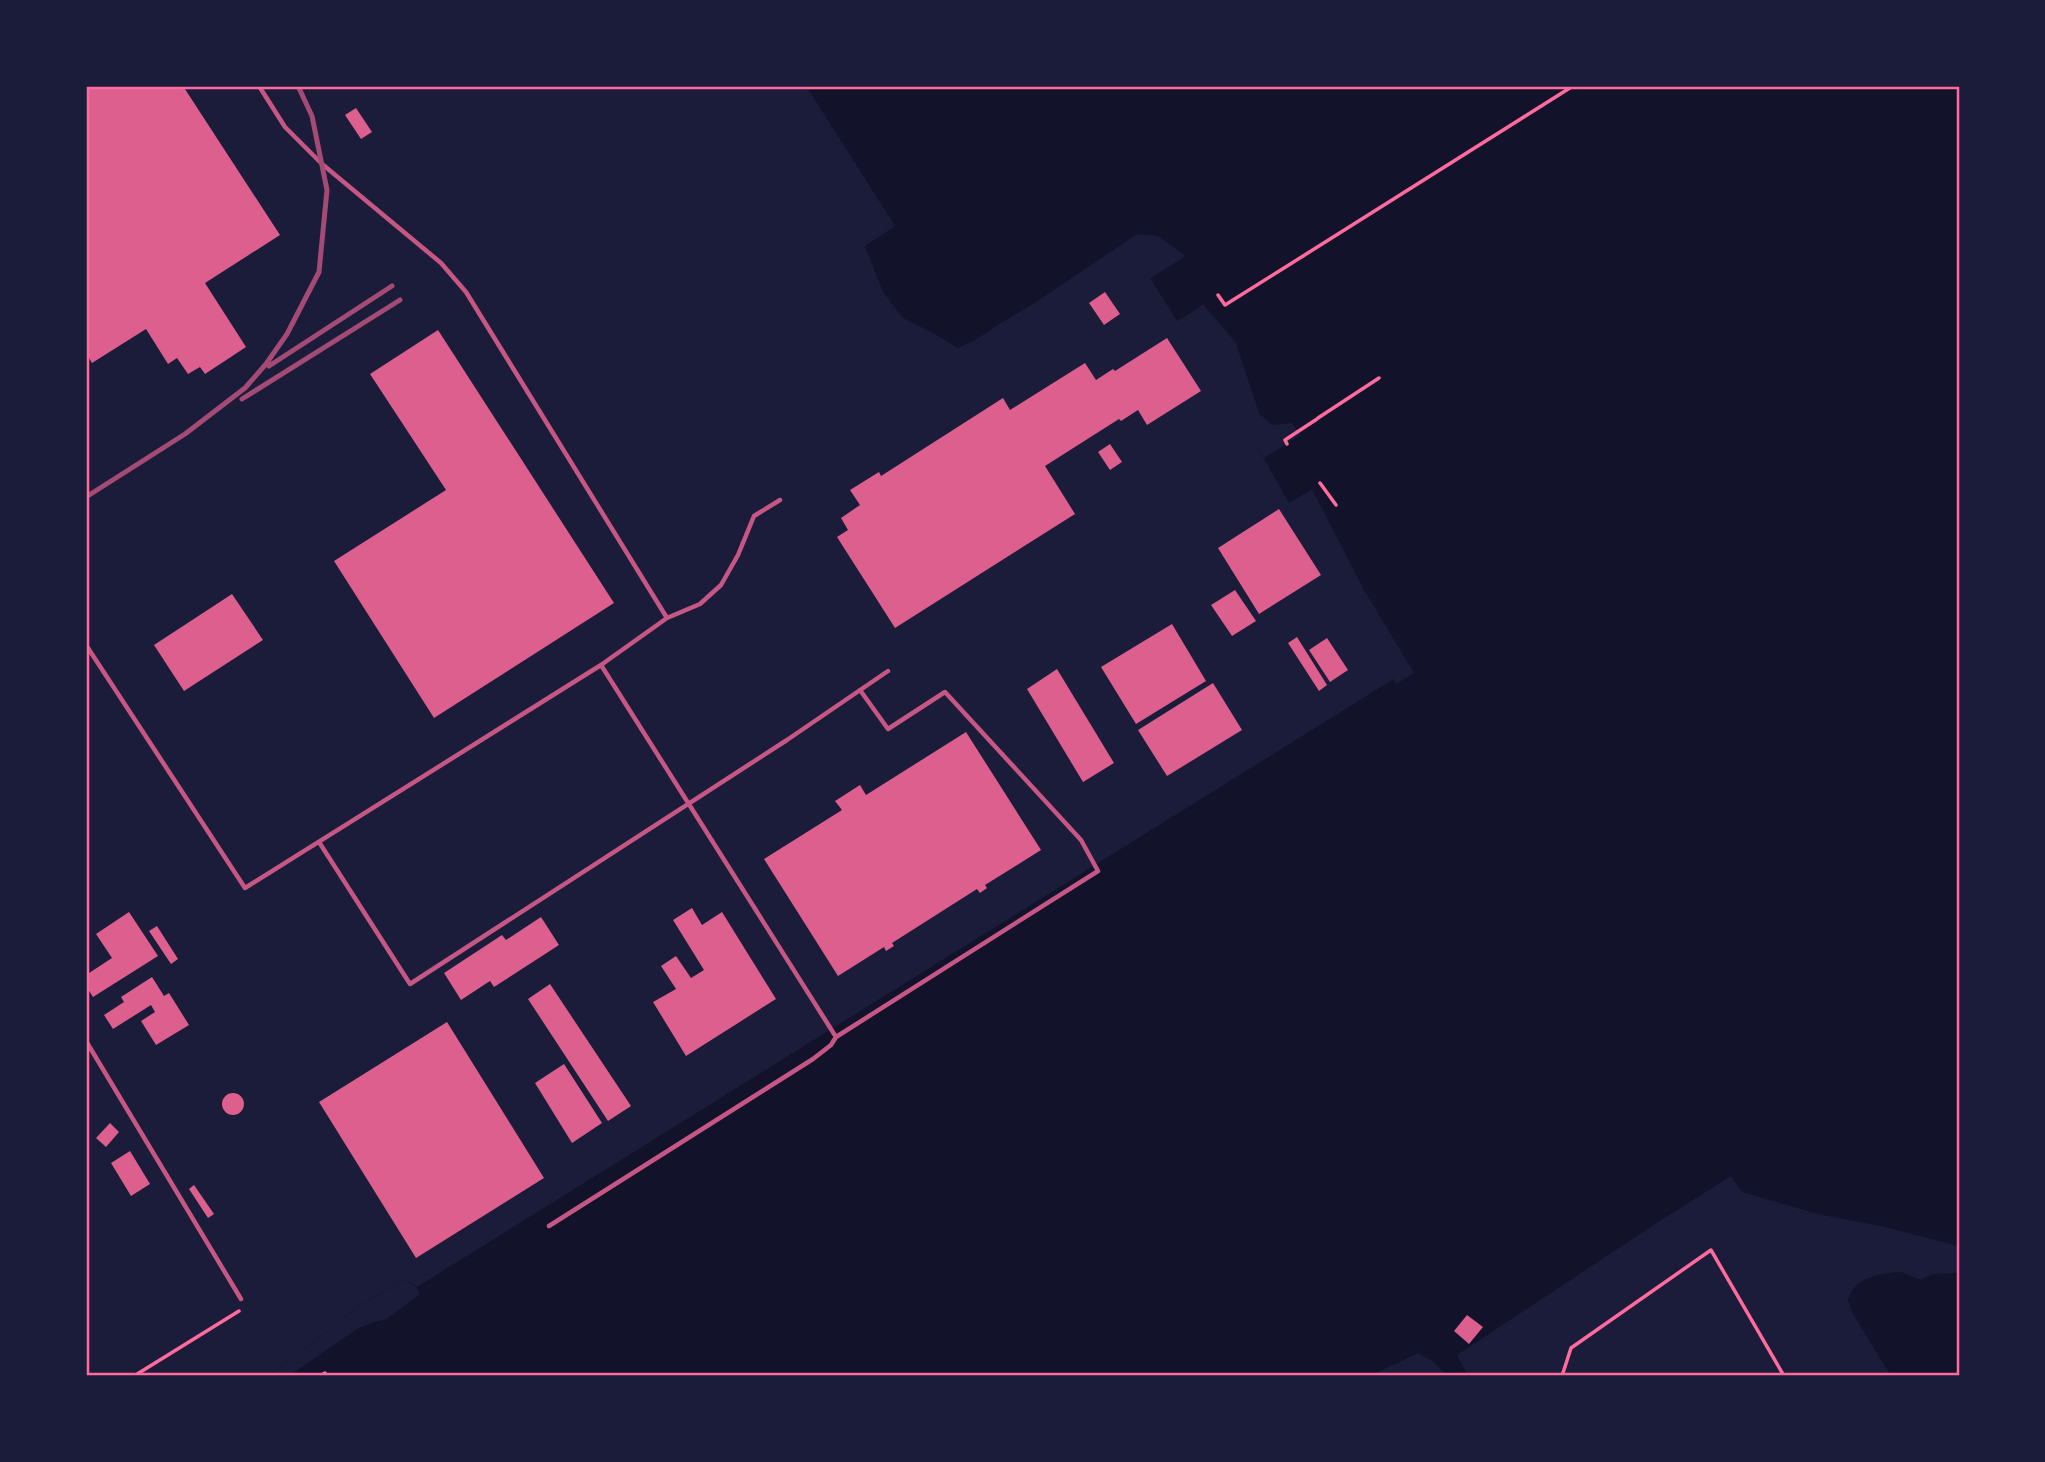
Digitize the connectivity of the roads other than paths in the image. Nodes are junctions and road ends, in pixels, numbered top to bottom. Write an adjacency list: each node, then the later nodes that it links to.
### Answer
1 (259, 86): 3 (lane)
2 (780, 500): 3 (lane)
3 (667, 618): 5 (lane)
4 (86, 645): 9 (lane)
5 (601, 665): 8 (lane); 9 (lane)
6 (888, 671): 7 (lane)
7 (860, 690): 8 (lane); 10 (lane)
8 (689, 804): 9 (lane); 10 (lane)
9 (319, 842)
10 (836, 1037): 12 (lane)
11 (86, 1041): 13 (lane)
12 (549, 1226)
13 (242, 1299)

